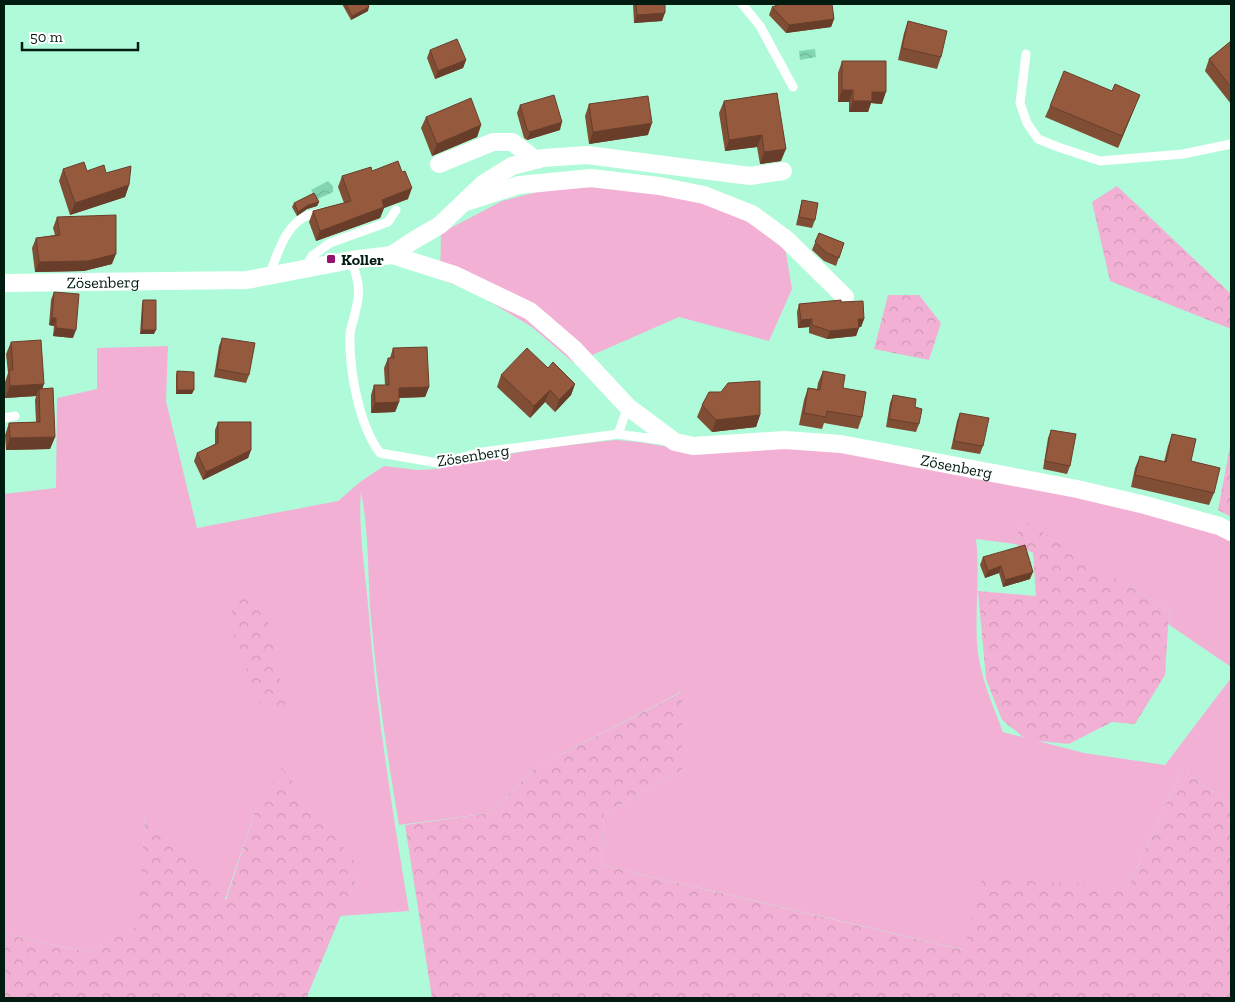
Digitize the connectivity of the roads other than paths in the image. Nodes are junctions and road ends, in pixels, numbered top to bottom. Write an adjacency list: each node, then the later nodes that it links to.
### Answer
1 (742, 4): 3 (lane)
2 (1026, 54): 4 (lane)
3 (793, 87)
4 (1231, 144)
5 (536, 160): 6 (street); 7 (street, Zösenberg); 8 (street, Zösenberg)
6 (439, 164)
7 (783, 171)
8 (463, 203): 11 (street, Zösenberg); 16 (street, Zösenberg)
9 (337, 209): 14 (lane)
10 (396, 210): 13 (lane)
11 (392, 255): 12 (street, Zösenberg); 17 (street, Zösenberg)
12 (351, 260): 13 (street, Zösenberg); 20 (lane, Zösenberg)
13 (304, 270): 14 (street, Zösenberg)
14 (269, 276): 15 (street, Zösenberg)
15 (4, 283)
16 (845, 297)
17 (628, 407): 20 (lane); 21 (street, Zösenberg)
18 (15, 416): 19 (lane)
19 (4, 418)
20 (618, 434): 21 (lane, Zösenberg)
21 (675, 442): 22 (street, Zösenberg)
22 (1231, 532)

